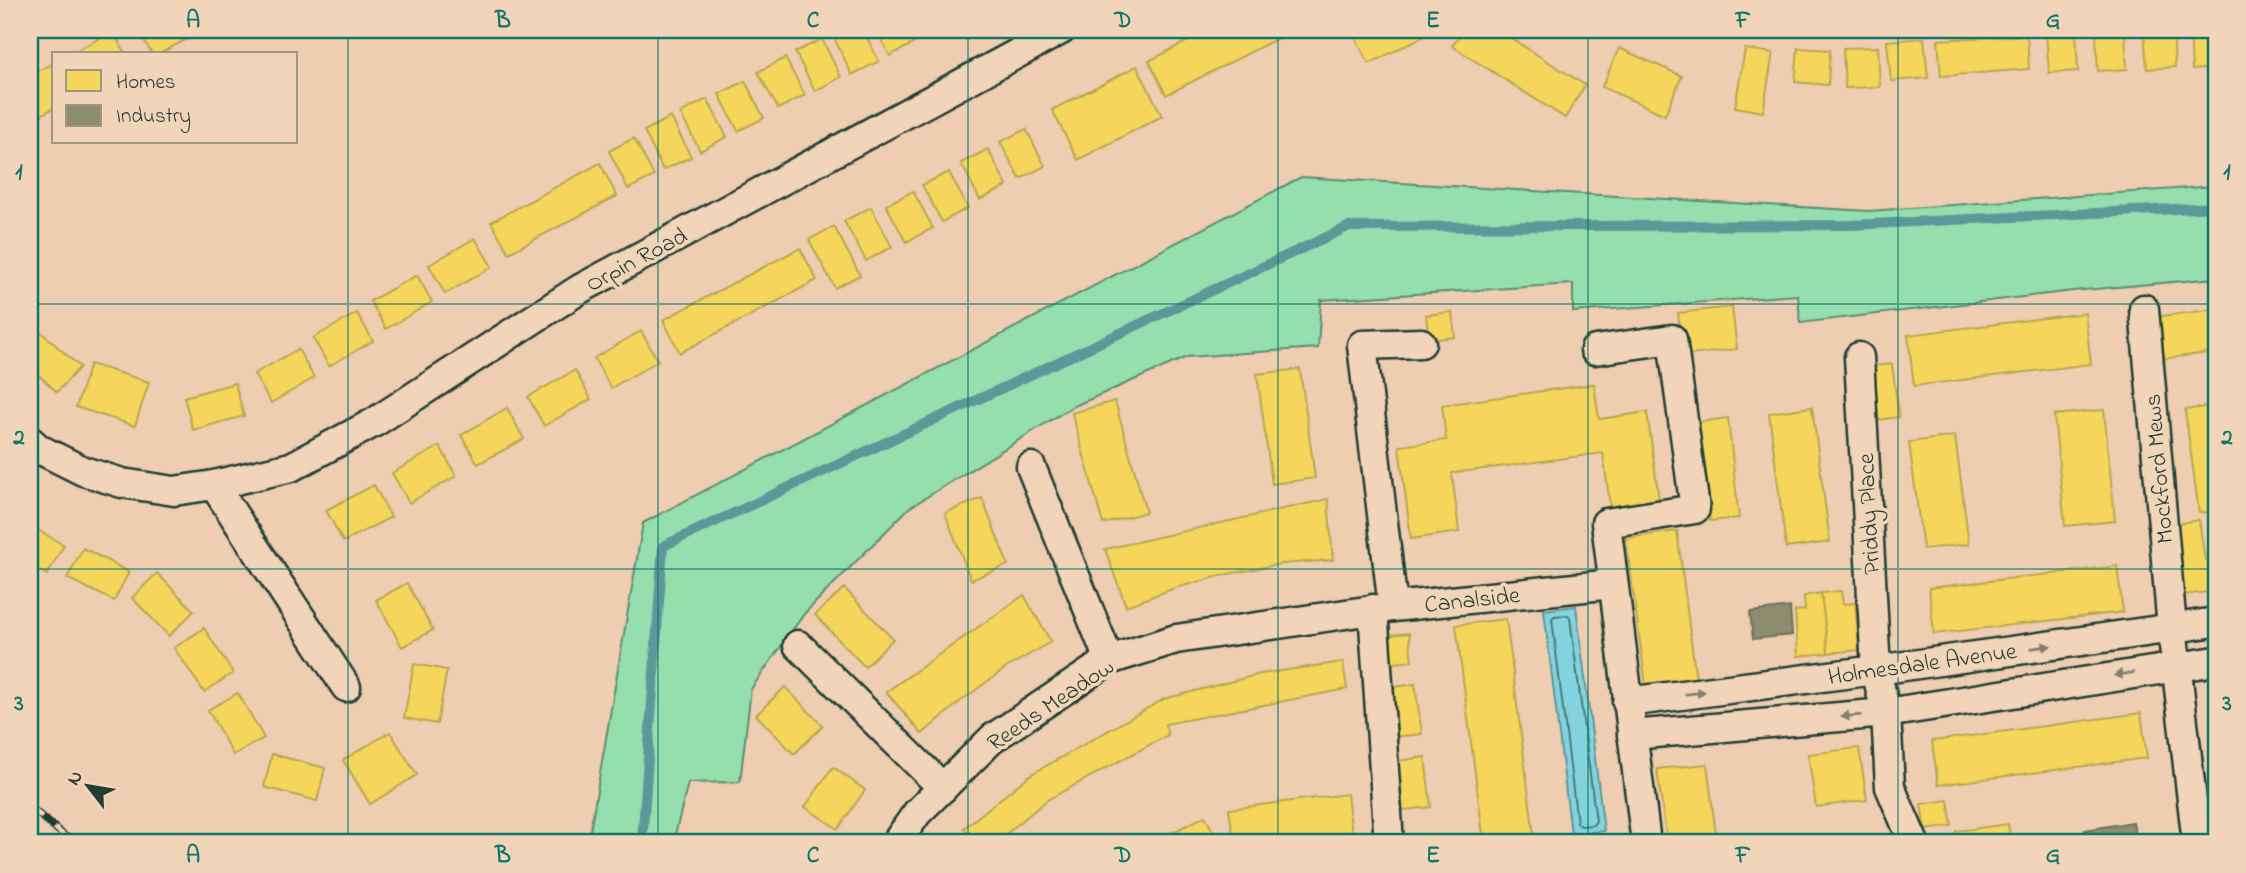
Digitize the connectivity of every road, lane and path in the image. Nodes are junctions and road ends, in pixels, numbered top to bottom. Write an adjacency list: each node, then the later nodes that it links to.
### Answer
1 (1061, 30): 8 (street, Orpin Road)
2 (2144, 309): 12 (street, Mockford Mews)
3 (1421, 343): 10 (street, Canalside)
4 (1595, 350): 9 (street)
5 (1859, 357): 17 (street, Priddy Place)
6 (30, 441): 8 (street, Orpin Road)
7 (1031, 467): 14 (street)
8 (214, 485): 18 (street)
9 (1613, 584): 10 (street, Canalside); 19 (street)
10 (1383, 608): 14 (street, Reeds Meadow); 24 (street)
11 (2216, 622): 12 (street, Holmesdale Avenue)
12 (2172, 628): 16 (street, Mockford Mews); 17 (street, Holmesdale Avenue, one-way to 12)
13 (797, 646): 22 (street)
14 (1109, 660): 22 (street, Reeds Meadow)
15 (2216, 661): 16 (street, Holmesdale Avenue)
16 (2177, 666): 20 (street, Holmesdale Avenue, one-way to 20); 27 (street, Mockford Mews)
17 (1876, 670): 19 (street, Holmesdale Avenue, one-way to 17); 20 (street, Priddy Place)
18 (345, 687)
19 (1627, 702): 21 (street)
20 (1886, 713): 21 (street, Holmesdale Avenue, one-way to 21); 26 (street, Priddy Place)
21 (1632, 735): 25 (street)
22 (943, 788): 23 (street, Reeds Meadow)
23 (897, 843)
24 (1389, 843)
25 (1646, 843)
26 (1914, 843)
27 (2197, 843)

